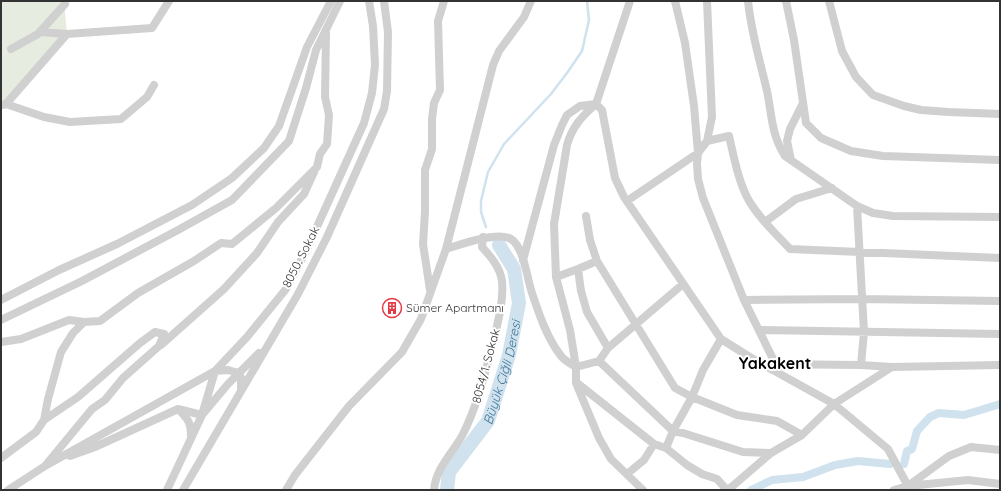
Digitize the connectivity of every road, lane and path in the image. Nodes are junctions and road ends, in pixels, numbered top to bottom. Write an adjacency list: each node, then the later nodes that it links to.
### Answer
1 (169, 1): 17 (street)
2 (331, 1): 46 (street)
3 (340, 1): 16 (street)
4 (369, 1): 67 (street, 8050. Sokak)
5 (384, 1): 58 (street, 8050. Sokak)
6 (444, 1): 44 (street)
7 (531, 1): 36 (street)
8 (630, 1): 21 (street)
9 (675, 1): 25 (street)
10 (707, 1): 24 (street)
11 (748, 1): 26 (street)
12 (786, 1): 20 (street)
13 (829, 1): 23 (street)
14 (65, 4): 15 (street)
15 (40, 32): 17 (street); 18 (street)
16 (326, 33): 28 (street); 49 (street)
17 (67, 34): 22 (street)
18 (11, 49)
19 (154, 85): 22 (street)
20 (803, 103): 26 (street); 27 (street)
21 (596, 104): 30 (street); 39 (street); 42 (street)
22 (3, 105)
23 (1000, 114)
24 (708, 141): 25 (street); 34 (street)
25 (698, 153): 30 (street); 47 (street)
26 (791, 160): 29 (street)
27 (1000, 160)
28 (317, 167): 50 (street); 57 (street)
29 (832, 188): 31 (street); 34 (street)
30 (627, 201): 43 (street)
31 (857, 206): 33 (street); 37 (street)
32 (586, 216): 40 (street)
33 (1000, 217)
34 (765, 222): 37 (street)
35 (483, 237): 36 (street); 39 (street); 92 (street, 8054/1. Sokak)
36 (446, 249): 44 (street)
37 (860, 252): 38 (street); 45 (street)
38 (1000, 258)
39 (523, 260): 65 (street)
40 (597, 261): 41 (street); 51 (street)
41 (578, 269): 42 (street); 59 (street)
42 (556, 277): 65 (street)
43 (683, 284): 51 (street); 55 (street)
44 (430, 290): 91 (street)
45 (863, 299): 47 (street); 48 (street); 53 (street)
46 (1, 300)
47 (744, 300): 52 (street)
48 (1000, 301)
49 (1, 320)
50 (84, 322): 56 (street); 75 (street)
51 (635, 324): 59 (street); 71 (street)
52 (759, 330): 53 (street); 61 (street)
53 (864, 332): 54 (street); 63 (street)
54 (1000, 334)
55 (721, 339): 62 (street); 71 (street)
56 (1, 342)
57 (159, 346): 75 (street); 84 (street)
58 (266, 346): 68 (street); 70 (street, 8050. Sokak)
59 (608, 348): 60 (street)
60 (598, 361): 65 (street); 76 (street)
61 (776, 363): 62 (street); 63 (street)
62 (761, 364): 72 (street)
63 (861, 365): 66 (street)
64 (1000, 365): 66 (street)
65 (576, 367): 69 (street)
66 (892, 367): 72 (street)
67 (215, 371): 68 (street); 74 (street, 8050. Sokak); 84 (street)
68 (239, 373): 70 (street); 74 (street)
69 (576, 383): 79 (street); 85 (street)
70 (241, 392): 90 (street, 8050. Sokak)
71 (692, 398): 76 (street); 77 (street)
72 (834, 404): 77 (street); 87 (street)
73 (178, 409): 74 (street); 78 (street); 84 (street)
74 (202, 415): 78 (street, 8050. Sokak)
75 (44, 420): 83 (street)
76 (673, 431): 80 (street); 82 (street)
77 (802, 435): 82 (street)
78 (191, 438): 89 (street, 8050. Sokak)
79 (654, 444): 80 (street); 85 (street)
80 (666, 448): 94 (street)
81 (1000, 450): 87 (street)
82 (771, 453): 94 (street)
83 (1, 458)
84 (45, 466): 88 (street)
85 (627, 474): 93 (street)
86 (1000, 484): 87 (street)
87 (909, 488): 95 (street)
88 (8, 490)
89 (167, 490)
90 (183, 490)
91 (286, 490)
92 (434, 490)
93 (643, 490)
94 (728, 490)
95 (894, 490)

